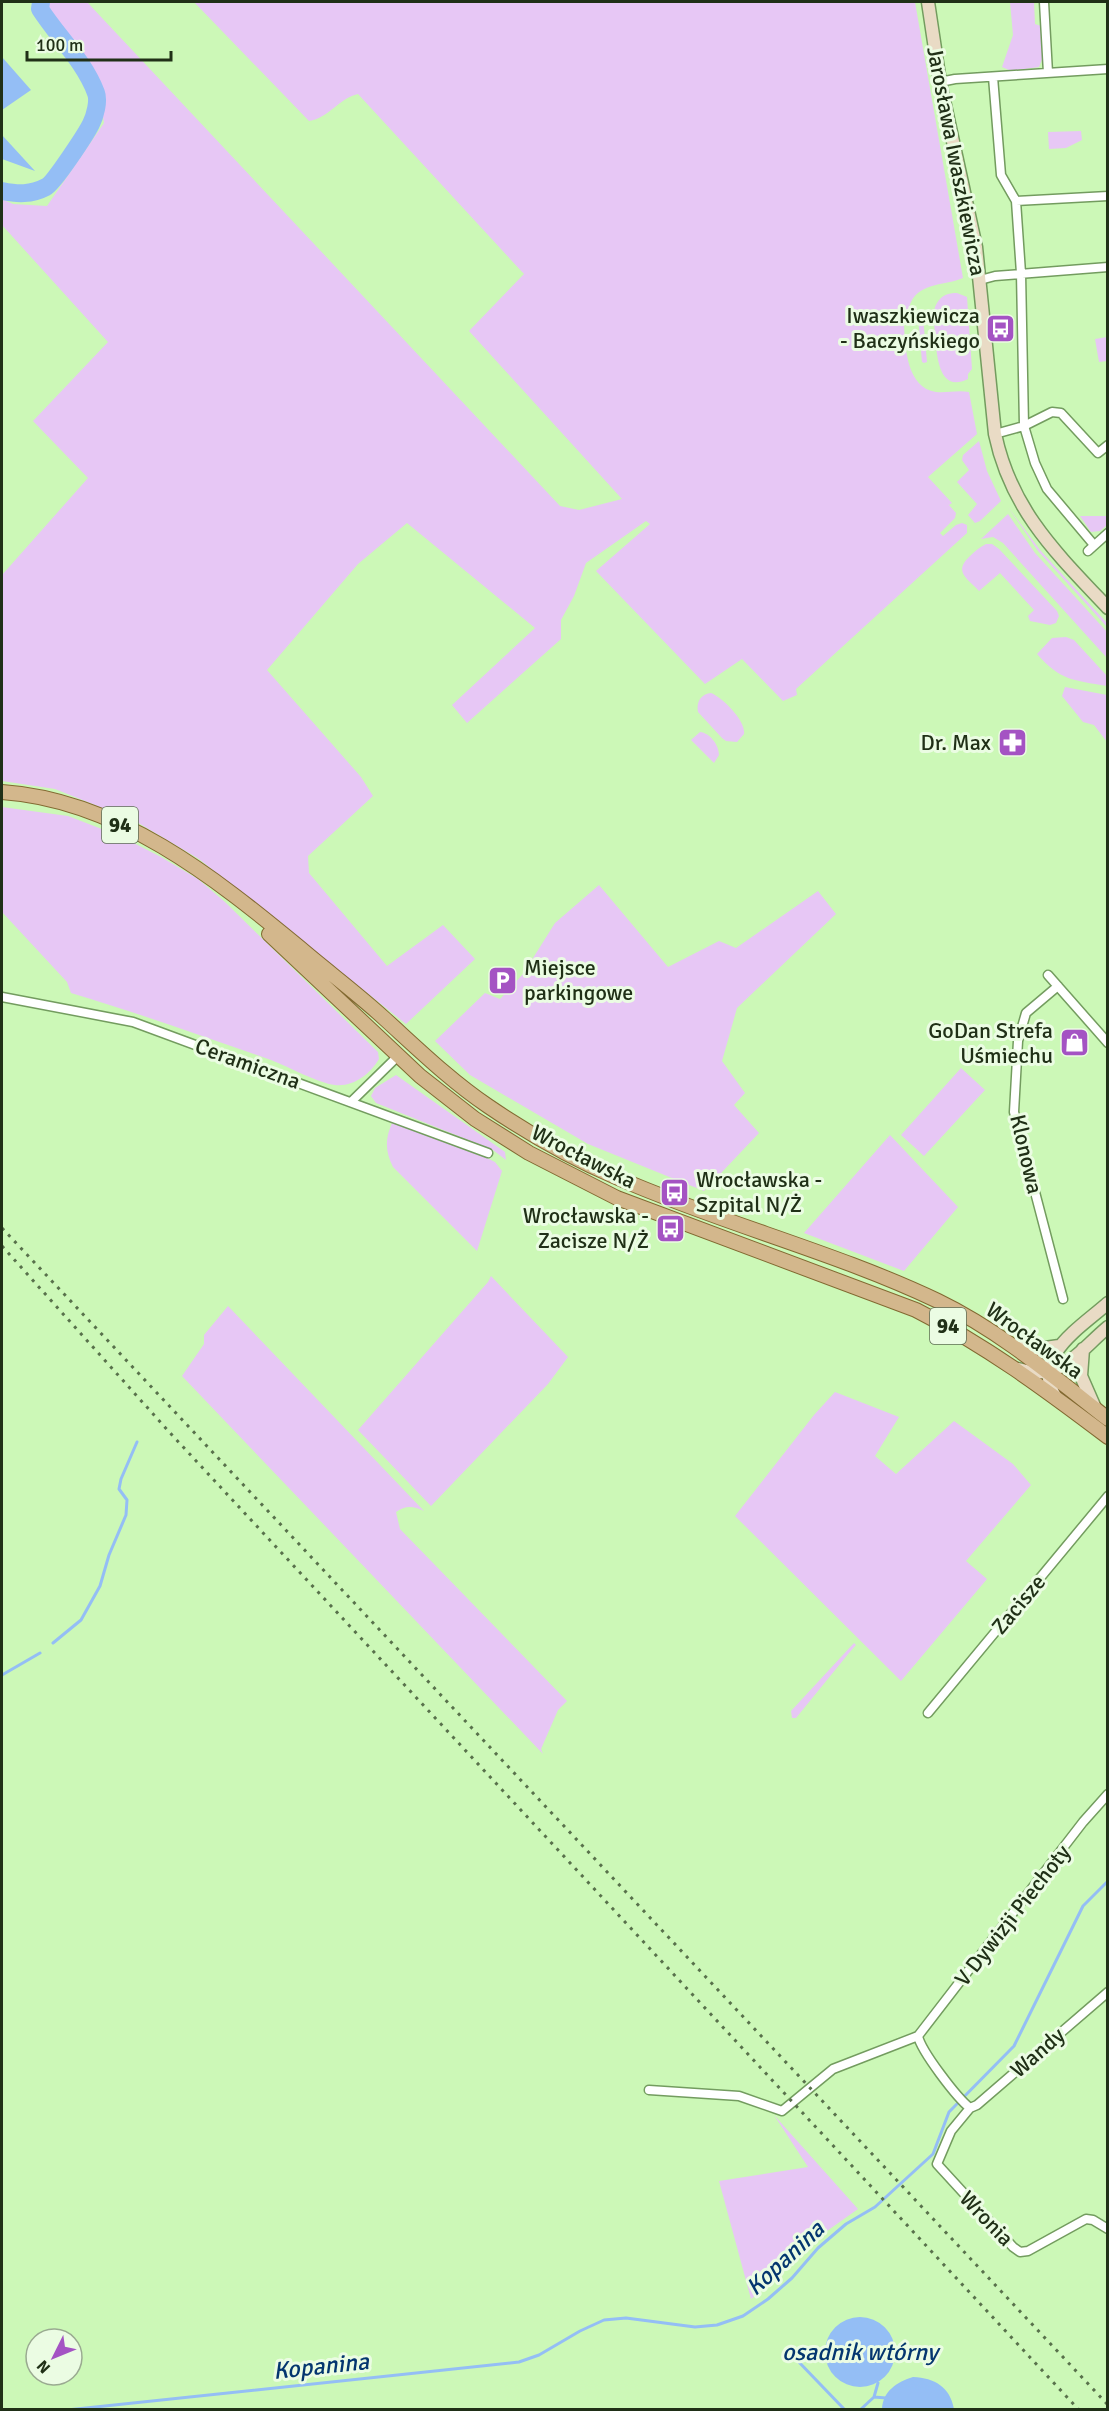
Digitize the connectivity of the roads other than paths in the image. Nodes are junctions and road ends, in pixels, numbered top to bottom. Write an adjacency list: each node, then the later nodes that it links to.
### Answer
1 (928, 2): 6 (street, Jarosława Iwaszkiewicza)
2 (1044, 2): 4 (street)
3 (1107, 69): 4 (street)
4 (1048, 73): 5 (street)
5 (993, 77): 6 (street); 8 (street)
6 (940, 82): 11 (street, Jarosława Iwaszkiewicza)
7 (1107, 196): 8 (street)
8 (1016, 201): 10 (street)
9 (1107, 267): 10 (street)
10 (1021, 273): 11 (street); 12 (street)
11 (980, 280): 13 (street, Jarosława Iwaszkiewicza)
12 (1024, 426): 13 (street); 14 (street); 15 (street)
13 (995, 434): 16 (street, Jarosława Iwaszkiewicza)
14 (1107, 445)
15 (1107, 532)
16 (1107, 608)
17 (2, 792): 18 (main road, Wrocławska / 94)
18 (225, 890): 23 (main road, Wrocławska / 94); 29 (main road, Wrocławska / 94)
19 (1048, 975): 20 (street)
20 (1058, 986): 22 (street); 26 (street, Klonowa)
21 (2, 997): 24 (street, Ceramiczna)
22 (1107, 1043)
23 (398, 1056): 24 (street); 32 (main road, Wrocławska / 94)
24 (352, 1101): 25 (street, Ceramiczna)
25 (488, 1153)
26 (1064, 1299)
27 (1107, 1303): 30 (street)
28 (1107, 1327): 31 (street)
29 (1007, 1343): 30 (street); 33 (main road, Wrocławska / 94)
30 (1059, 1346): 33 (street)
31 (1083, 1349): 33 (street); 35 (street)
32 (1011, 1366): 33 (street); 34 (main road, Wrocławska / 94)
33 (1048, 1373): 34 (street); 35 (main road, Wrocławska / 94)
34 (1056, 1398): 37 (main road, Wrocławska / 94)
35 (1096, 1410): 36 (main road, Wrocławska / 94)
36 (1107, 1419)
37 (1107, 1437)
38 (1107, 1496): 39 (street, Zacisze)
39 (928, 1713)
40 (1107, 1794): 42 (street, V Dywizji Piechoty)
41 (1107, 1992): 44 (street, Wandy)
42 (918, 2036): 43 (street); 44 (street)
43 (649, 2090)
44 (968, 2106): 45 (street, Wandy)
45 (937, 2164): 46 (street, Wronia)
46 (1107, 2229)

